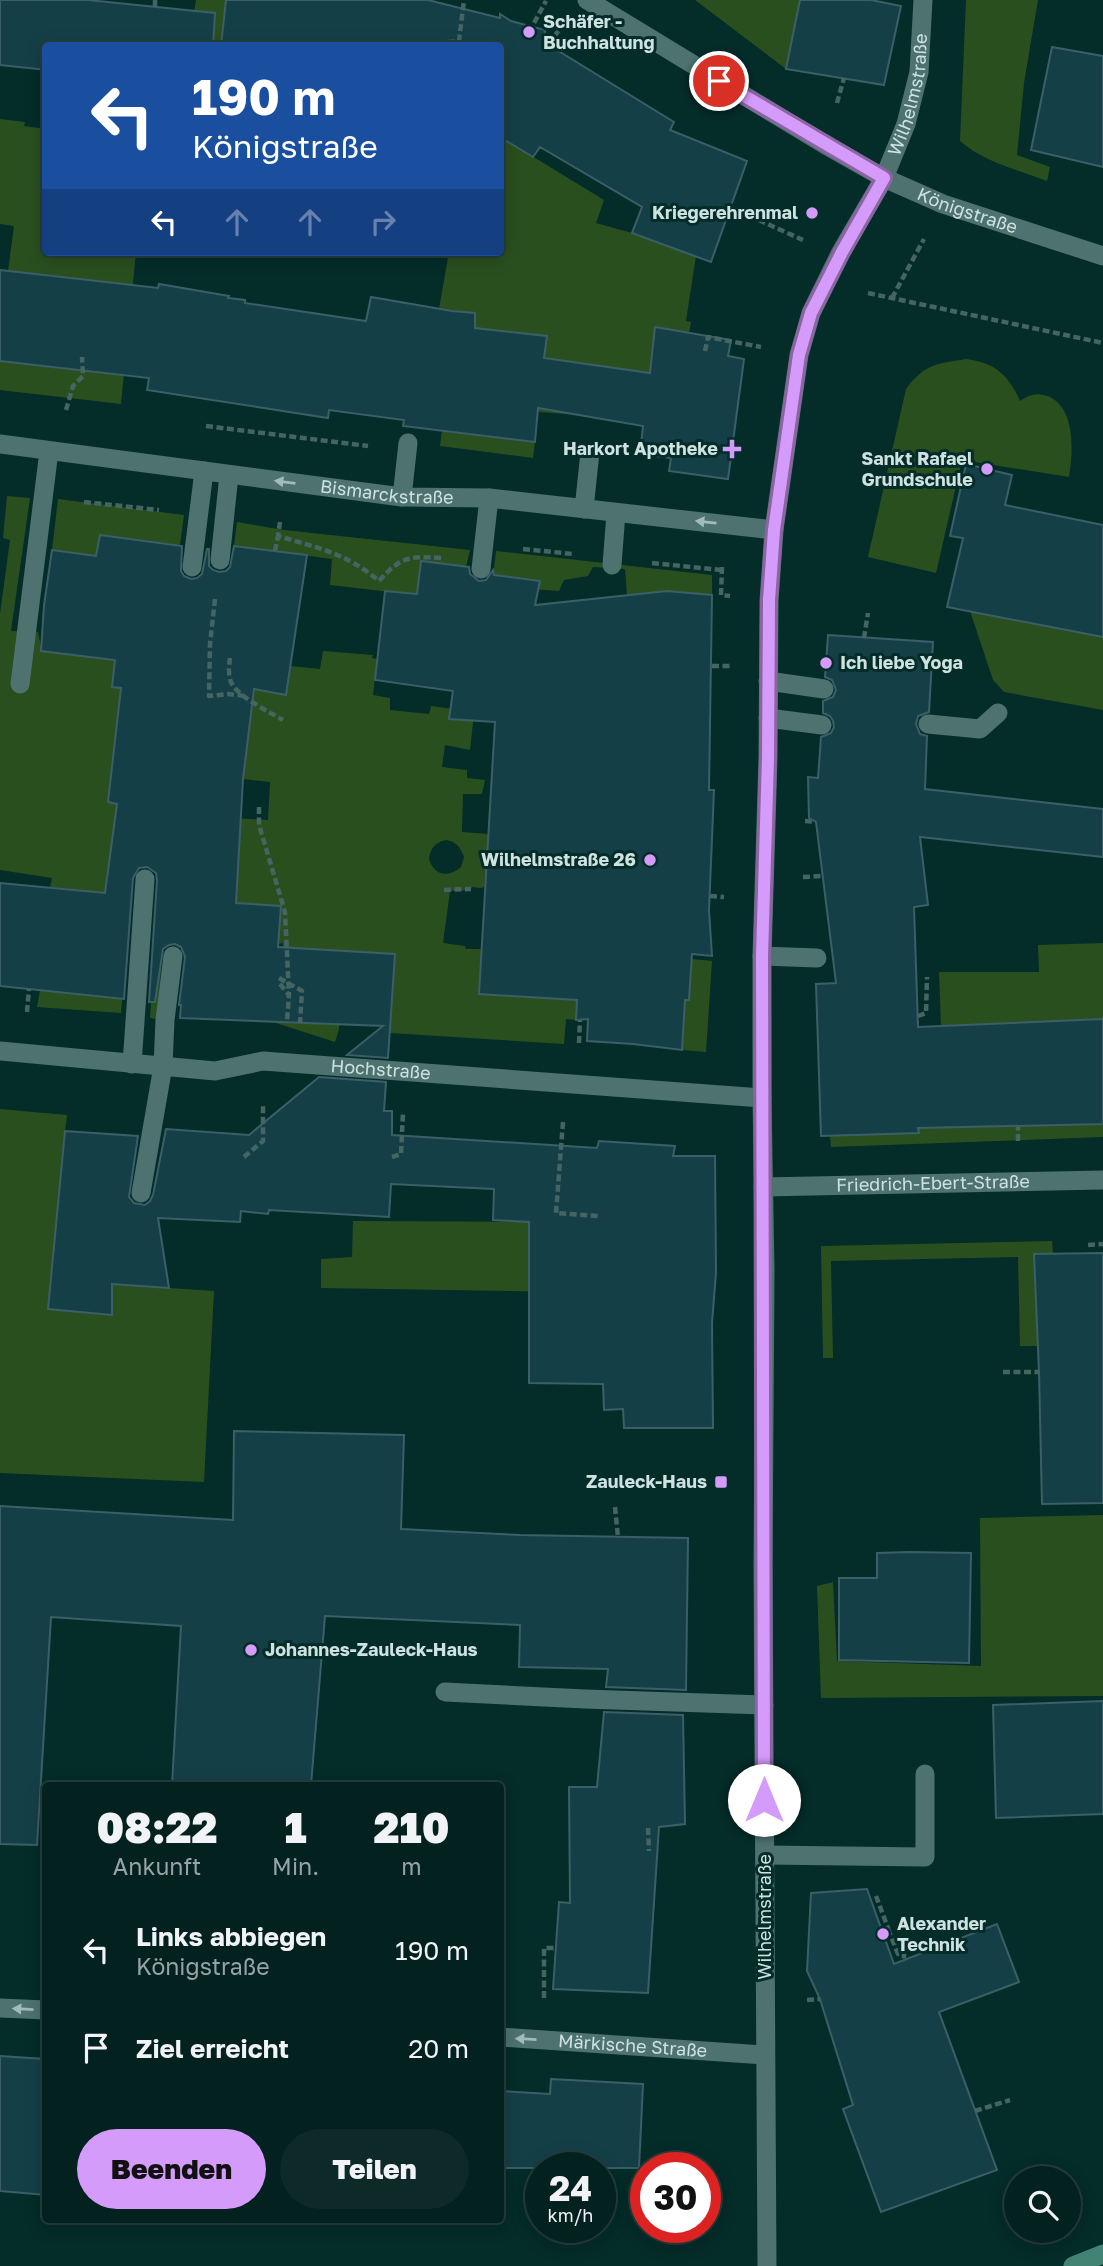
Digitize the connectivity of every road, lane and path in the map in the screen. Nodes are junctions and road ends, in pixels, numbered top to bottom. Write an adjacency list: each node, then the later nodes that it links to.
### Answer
1 (155, 0): 6 (path)
2 (464, 0): 8 (path)
3 (547, 0): 7 (path)
4 (587, 0): 11 (street, Königstraße)
5 (923, 0): 11 (street, Wilhelmstraße)
6 (155, 7)
7 (529, 32)
8 (449, 42)
9 (844, 78): 10 (path)
10 (841, 92)
11 (884, 178): 12 (street, Königstraße); 14 (street, Wilhelmstraße)
12 (943, 204): 15 (street, Königstraße); 17 (path)
13 (730, 207): 14 (path)
14 (842, 252): 16 (street, Wilhelmstraße)
15 (1103, 257)
16 (826, 284): 17 (path); 20 (street, Wilhelmstraße)
17 (892, 298): 18 (path)
18 (1103, 343)
19 (705, 351): 20 (path)
20 (799, 355): 34 (street, Wilhelmstraße)
21 (82, 358): 22 (path)
22 (66, 410)
23 (408, 443): 29 (street)
24 (0, 444): 25 (street, Bismarckstraße)
25 (49, 451): 27 (street, Bismarckstraße); 50 (street)
26 (590, 452): 31 (street)
27 (204, 471): 28 (street, Bismarckstraße); 40 (street)
28 (229, 475): 29 (street, Bismarckstraße, one-way to 28); 37 (street)
29 (402, 497): 30 (street, Bismarckstraße)
30 (489, 498): 31 (street, Bismarckstraße); 38 (street)
31 (584, 509): 32 (street, Bismarckstraße)
32 (616, 513): 34 (street, Bismarckstraße, one-way to 32); 39 (street)
33 (279, 527): 35 (path)
34 (774, 530): 49 (street, Wilhelmstraße)
35 (278, 536): 36 (path); 41 (path)
36 (275, 551)
37 (220, 560)
38 (481, 565): 41 (path)
39 (612, 565)
40 (192, 567)
41 (379, 581): 42 (path)
42 (377, 590)
43 (216, 595): 52 (path)
44 (868, 613): 45 (path)
45 (864, 638)
46 (230, 658): 52 (path)
47 (721, 665): 48 (path)
48 (712, 666)
49 (768, 681): 51 (street); 54 (street, Wilhelmstraße)
50 (20, 684)
51 (824, 689)
52 (245, 696): 55 (path)
53 (998, 713): 56 (street)
54 (768, 718): 57 (street); 65 (street, Wilhelmstraße)
55 (283, 720)
56 (928, 724)
57 (822, 725)
58 (259, 807): 68 (path)
59 (815, 876): 60 (path)
60 (822, 876)
61 (145, 879): 76 (street)
62 (471, 889): 63 (path)
63 (444, 890)
64 (173, 956): 77 (street)
65 (762, 956): 66 (street); 80 (street, Wilhelmstraße)
66 (817, 958)
67 (926, 977): 69 (path)
68 (289, 995): 71 (path); 73 (path)
69 (918, 1016)
70 (580, 1020): 72 (path)
71 (300, 1025)
72 (580, 1029)
73 (286, 1030)
74 (0, 1051): 76 (street, Hochstraße)
75 (263, 1061): 77 (street, Hochstraße); 78 (street, Hochstraße); 81 (path)
76 (132, 1064): 77 (street, Hochstraße)
77 (163, 1066): 85 (street)
78 (404, 1071): 79 (street, Hochstraße); 82 (path)
79 (567, 1083): 80 (street, Hochstraße); 86 (path)
80 (762, 1098): 84 (street, Wilhelmstraße)
81 (244, 1157)
82 (393, 1157)
83 (1103, 1180): 84 (street, Friedrich-Ebert-Straße)
84 (763, 1187): 94 (street, Wilhelmstraße)
85 (141, 1193)
86 (599, 1216)
87 (1103, 1244): 88 (path)
88 (1088, 1245)
89 (1003, 1372): 90 (path)
90 (1039, 1372)
91 (615, 1507): 92 (path)
92 (618, 1537)
93 (445, 1692): 94 (street)
94 (764, 1705): 98 (street, Wilhelmstraße)
95 (925, 1774): 98 (street)
96 (648, 1828): 97 (path)
97 (649, 1851)
98 (765, 1855): 106 (street, Wilhelmstraße)
99 (888, 1928): 101 (path)
100 (556, 1948): 105 (path)
101 (904, 1960)
102 (0, 2008): 103 (street, one-way to 102)
103 (42, 2010)
104 (504, 2037): 105 (street, Märkische Straße, one-way to 104)
105 (543, 2040): 106 (street, Märkische Straße)
106 (765, 2055): 110 (street, Wilhelmstraße)
107 (1010, 2100): 108 (path)
108 (975, 2111)
109 (1103, 2254): 111 (main road)
110 (767, 2266)
111 (1073, 2266)

